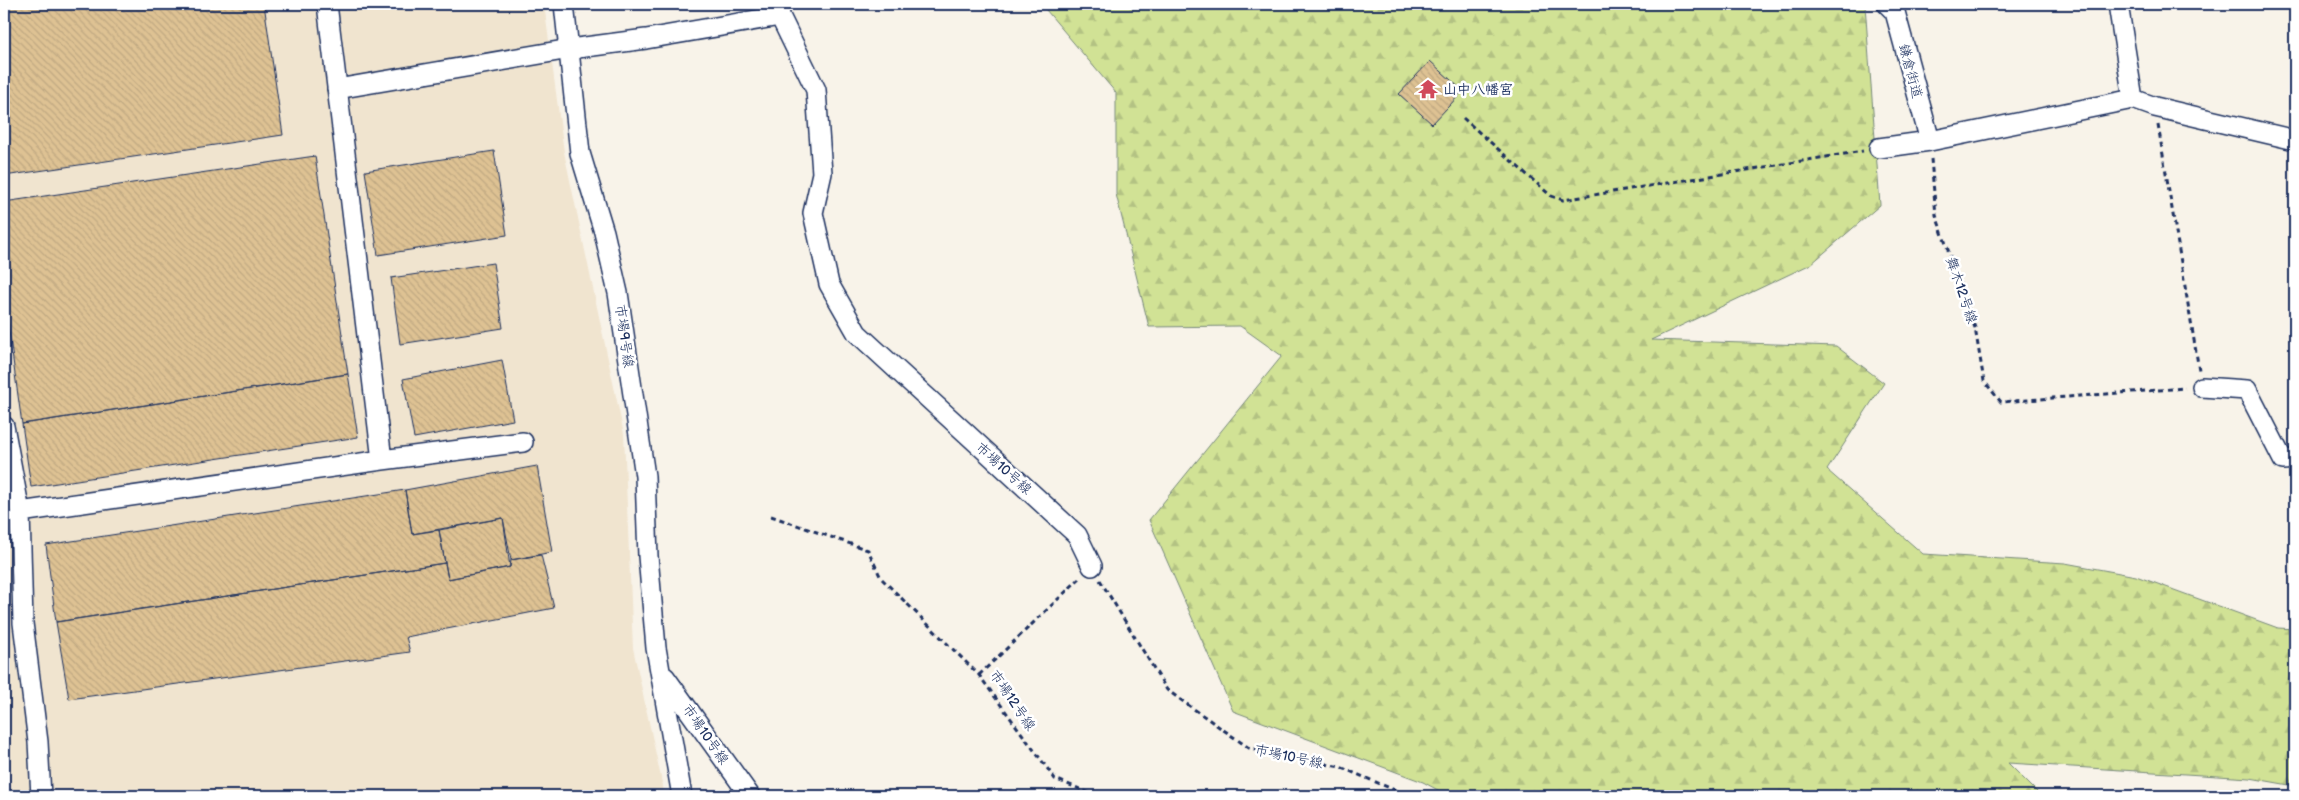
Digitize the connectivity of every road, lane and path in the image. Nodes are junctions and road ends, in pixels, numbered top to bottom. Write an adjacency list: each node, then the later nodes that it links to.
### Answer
1 (327, 4): 7 (street)
2 (564, 4): 6 (street, 市場9号線)
3 (1887, 4): 11 (street, 鎌倉街道)
4 (2118, 4): 8 (street)
5 (779, 10): 6 (street); 21 (street, 市場10号線)
6 (570, 49): 7 (street); 22 (street, 市場9号線)
7 (337, 89): 18 (street)
8 (2133, 99): 9 (street); 11 (street)
9 (2155, 107): 12 (street); 14 (path)
10 (1463, 118): 13 (path)
11 (1930, 140): 13 (street); 14 (path, 舞木12号線)
12 (2295, 140)
13 (1879, 148)
14 (2202, 387): 17 (street)
15 (4, 426): 19 (street)
16 (523, 442): 18 (street)
17 (2295, 459)
18 (382, 460): 19 (street)
19 (20, 512): 24 (street)
20 (771, 516): 23 (path)
21 (1092, 566): 23 (path, 市場12号線); 28 (path, 市場10号線)
22 (662, 672): 25 (street, 市場9号線); 26 (street, 市場10号線)
23 (979, 675): 27 (path, 市場12号線)
24 (41, 796)
25 (682, 796)
26 (750, 796)
27 (1098, 796)
28 (1409, 796)

